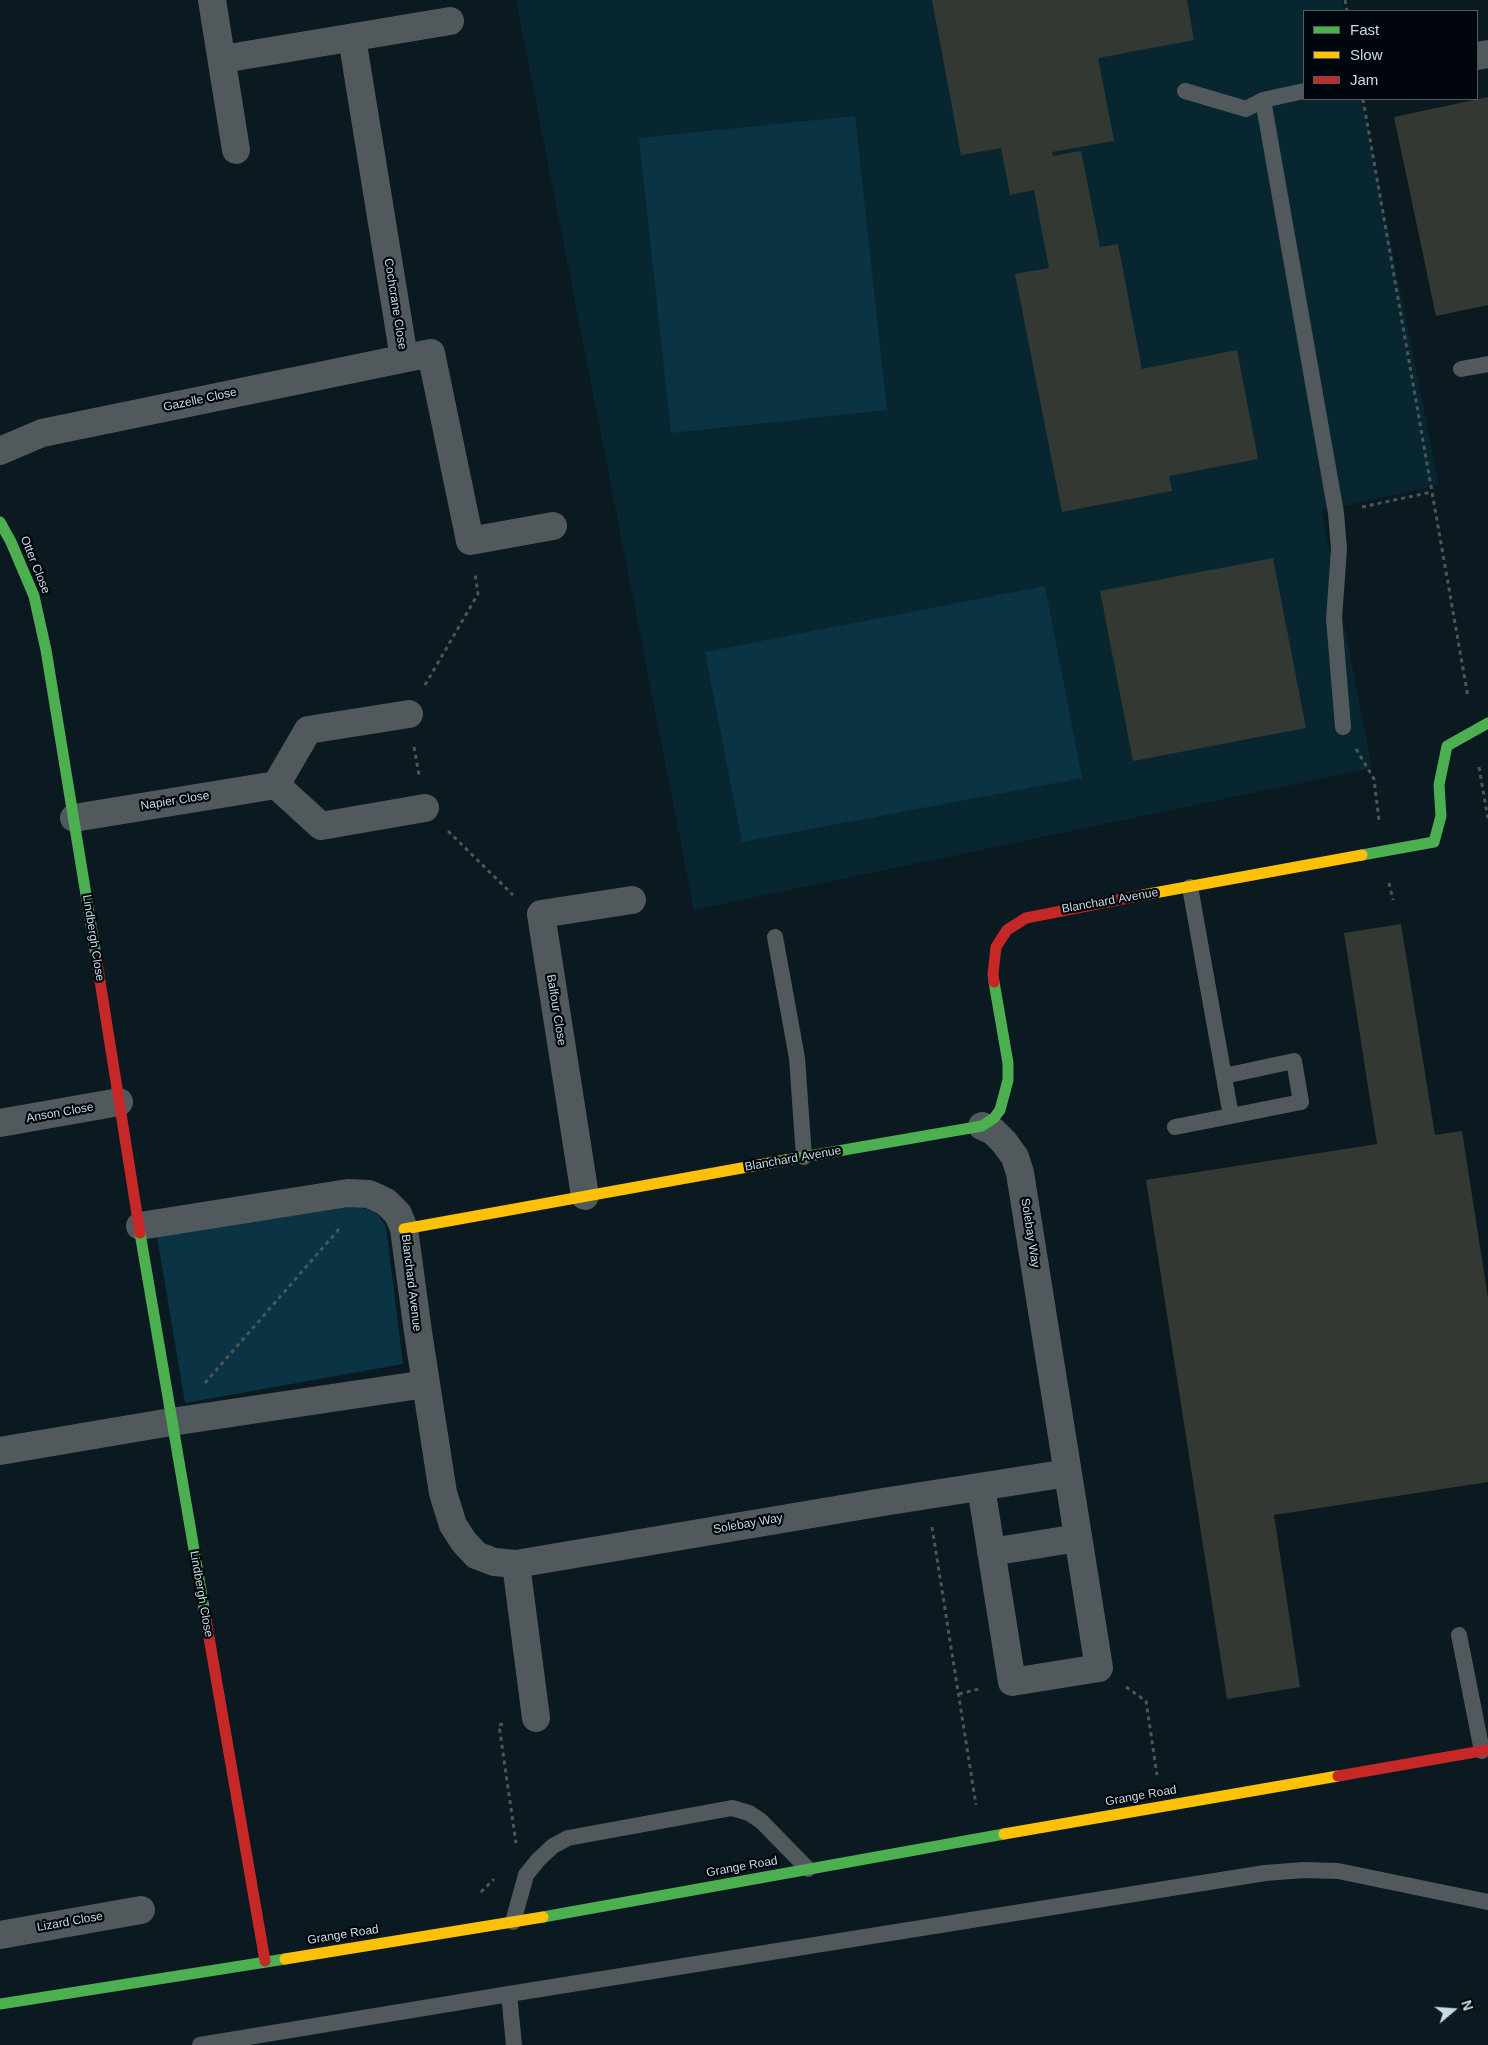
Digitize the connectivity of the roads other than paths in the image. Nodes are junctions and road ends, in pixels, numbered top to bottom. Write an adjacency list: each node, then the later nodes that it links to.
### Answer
1 (212, 0): 4 (street)
2 (450, 21): 3 (street)
3 (352, 38): 4 (street); 9 (street, Cochcrane Close)
4 (223, 59): 8 (street)
5 (1185, 91): 7 (lane)
6 (1303, 91): 7 (lane)
7 (1263, 100): 18 (lane)
8 (236, 150)
9 (404, 358): 12 (street, Gazelle Close); 14 (street, Cochcrane Close)
10 (1488, 364): 11 (lane)
11 (1461, 369)
12 (0, 451)
13 (0, 522): 15 (street, Otter Close)
14 (553, 526)
15 (46, 650): 21 (street, Lindbergh Close)
16 (409, 714): 19 (street)
17 (1488, 723): 22 (street, Blanchard Avenue)
18 (1343, 726)
19 (276, 785): 20 (street); 21 (street, Napier Close)
20 (425, 808)
21 (74, 818): 26 (street, Lindbergh Close)
22 (1190, 887): 25 (lane); 29 (street, Blanchard Avenue)
23 (632, 900): 32 (street, Balfour Close)
24 (775, 937): 31 (lane)
25 (1224, 1076): 27 (lane); 27 (lane)
26 (119, 1102): 28 (street, Anson Close); 33 (street, Lindbergh Close)
27 (1230, 1116): 30 (lane)
28 (0, 1123)
29 (982, 1126): 31 (street, Blanchard Avenue); 38 (street, Solebay Way)
30 (1175, 1127)
31 (804, 1157): 32 (street, Blanchard Avenue)
32 (585, 1196): 34 (street, Blanchard Avenue)
33 (140, 1226): 34 (street); 36 (street, Lindbergh Close)
34 (404, 1229): 35 (street, Blanchard Avenue)
35 (426, 1384): 36 (street); 42 (street, Solebay Way)
36 (171, 1422): 37 (street); 51 (street, Lindbergh Close)
37 (0, 1451)
38 (1068, 1473): 39 (street, Solebay Way); 40 (street, Solebay Way)
39 (981, 1487): 41 (street); 42 (street, Solebay Way)
40 (1078, 1538): 41 (street); 41 (street, Solebay Way)
41 (991, 1552)
42 (516, 1564): 44 (street)
43 (1459, 1635): 45 (lane)
44 (536, 1718)
45 (1485, 1750): 46 (street, Grange Road)
46 (808, 1870): 49 (street, Grange Road); 49 (lane)
47 (1488, 1902): 52 (lane)
48 (141, 1910): 50 (street, Lizard Close)
49 (513, 1922): 51 (street, Grange Road)
50 (0, 1935)
51 (266, 1961): 53 (street, Grange Road)
52 (509, 1994): 54 (lane); 55 (lane)
53 (0, 2004)
54 (200, 2045)
55 (514, 2045)

